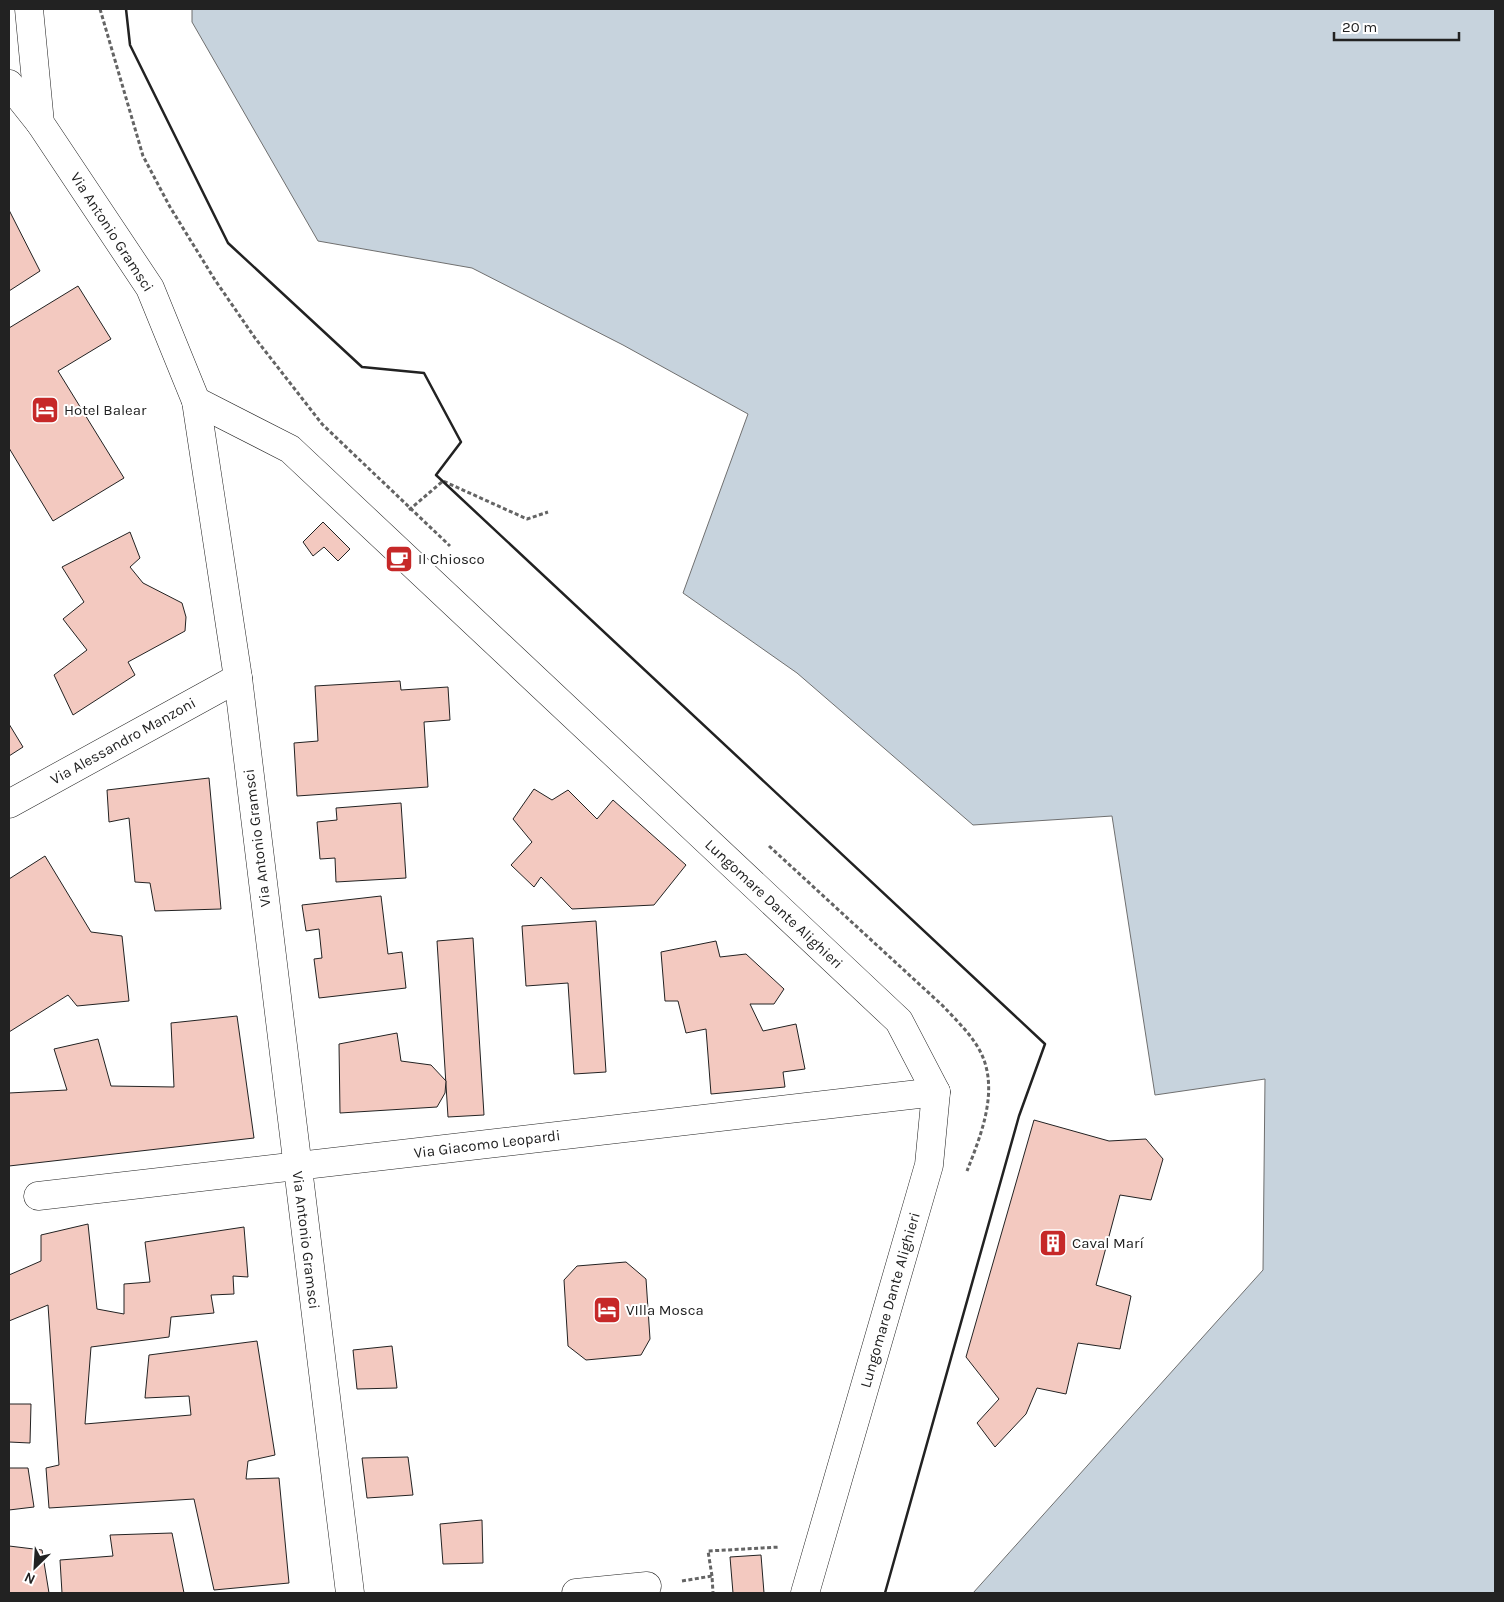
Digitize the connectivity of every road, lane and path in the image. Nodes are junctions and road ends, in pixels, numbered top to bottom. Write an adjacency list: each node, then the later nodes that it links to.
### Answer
1 (29, 9): 3 (street)
2 (9, 84): 3 (street, Via Antonio Gramsci)
3 (40, 123): 4 (street, Via Antonio Gramsci)
4 (196, 401): 6 (street, Lungomare Dante Alighieri); 7 (street, Via Antonio Gramsci)
5 (548, 512): 6 (path)
6 (380, 534): 9 (street, Lungomare Dante Alighieri)
7 (238, 678): 8 (street, Via Alessandro Manzoni); 10 (street, Via Antonio Gramsci)
8 (9, 804)
9 (936, 1092): 10 (street, Via Giacomo Leopardi); 12 (street, Lungomare Dante Alighieri)
10 (296, 1167): 11 (street, Via Giacomo Leopardi); 15 (street, Via Antonio Gramsci)
11 (38, 1196)
12 (818, 1544): 13 (path); 18 (street, Lungomare Dante Alighieri)
13 (712, 1576): 14 (path); 17 (path)
14 (647, 1586): 16 (street)
15 (350, 1593)
16 (576, 1593)
17 (713, 1593)
18 (805, 1593)

